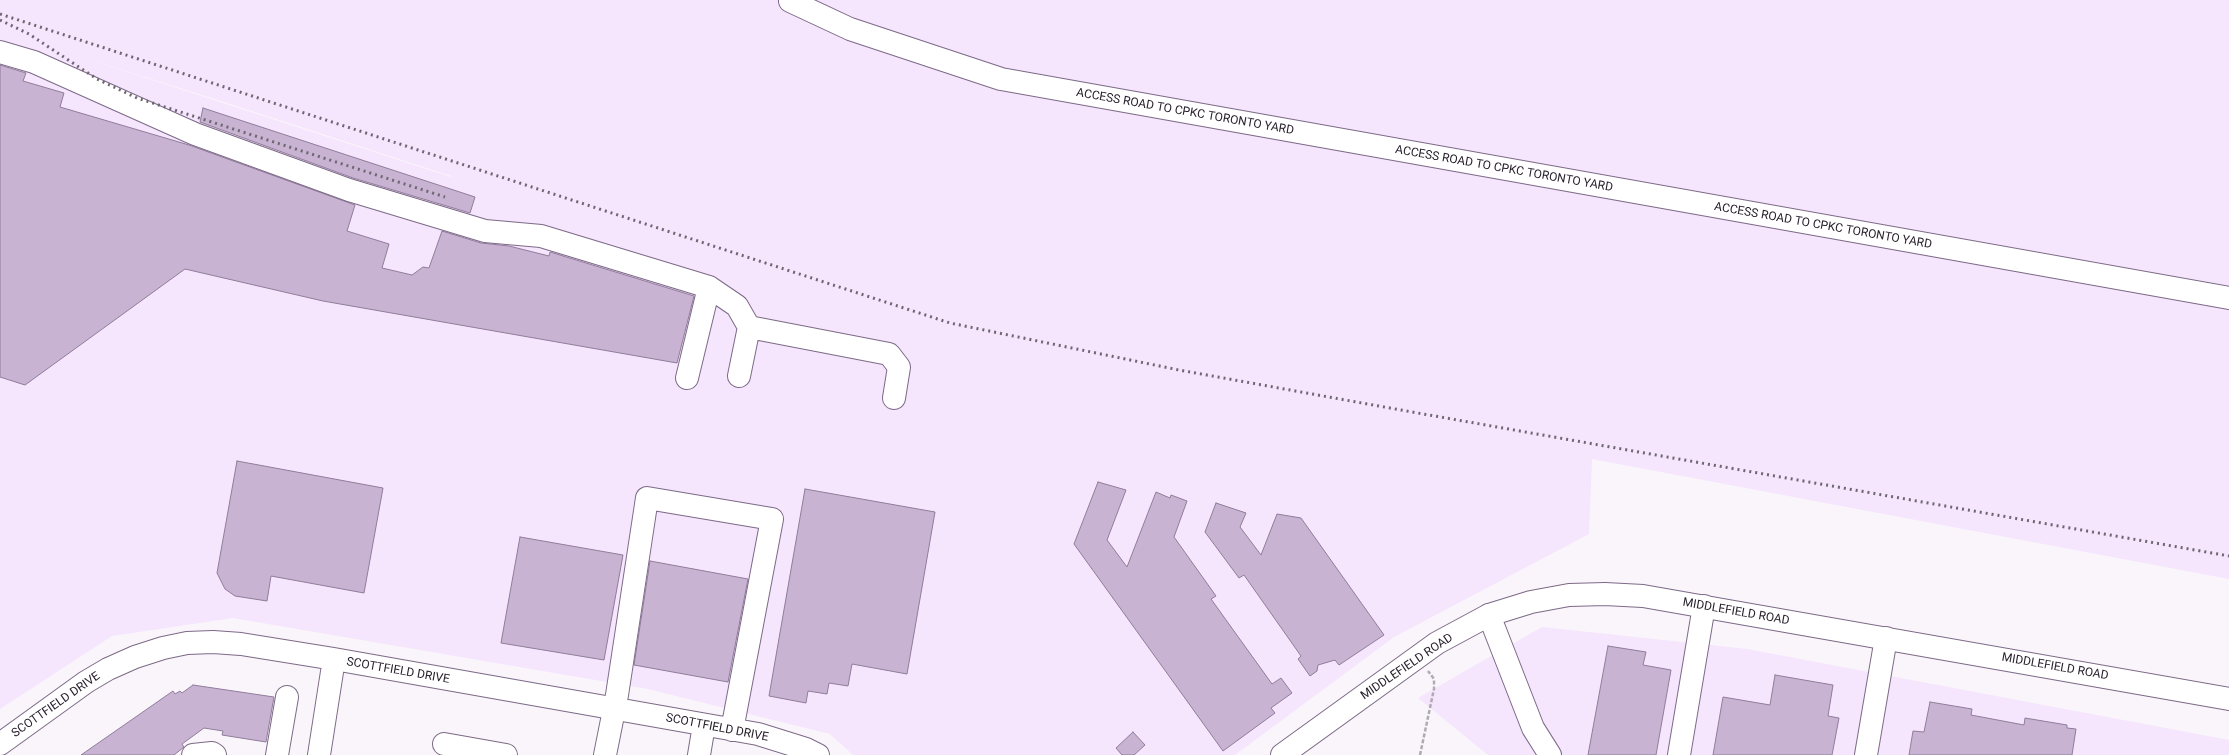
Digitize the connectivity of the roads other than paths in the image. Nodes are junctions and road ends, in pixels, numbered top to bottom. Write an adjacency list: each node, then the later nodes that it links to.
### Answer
1 (790, 1): 4 (main road, ACCESS ROAD TO CPKC TORONTO YARD)
2 (0, 52): 3 (main road)
3 (709, 287): 5 (main road); 7 (main road)
4 (2229, 298)
5 (749, 327): 6 (main road); 8 (main road)
6 (739, 376)
7 (687, 378)
8 (894, 398)
9 (1704, 606): 10 (main road, MIDDLEFIELD ROAD); 11 (main road, MIDDLEFIELD ROAD); 30 (main road)
10 (1489, 615): 28 (main road, MIDDLEFIELD ROAD); 29 (main road)
11 (1886, 638): 14 (main road, MIDDLEFIELD ROAD); 31 (main road)
12 (334, 660): 15 (main road, SCOTTFIELD DRIVE); 18 (main road, SCOTTFIELD DRIVE); 23 (main road)
13 (287, 697): 22 (main road)
14 (2229, 699)
15 (614, 710): 16 (main road, SCOTTFIELD DRIVE); 17 (main road); 25 (main road)
16 (704, 725): 17 (main road, SCOTTFIELD DRIVE); 26 (main road)
17 (732, 730): 27 (main road, SCOTTFIELD DRIVE)
18 (0, 744)
19 (444, 744): 24 (main road)
20 (193, 755): 21 (main road)
21 (214, 755)
22 (277, 755)
23 (319, 755)
24 (506, 755)
25 (605, 755)
26 (699, 755)
27 (818, 755)
28 (1282, 755)
29 (1550, 755)
30 (1679, 755)
31 (1866, 755)

